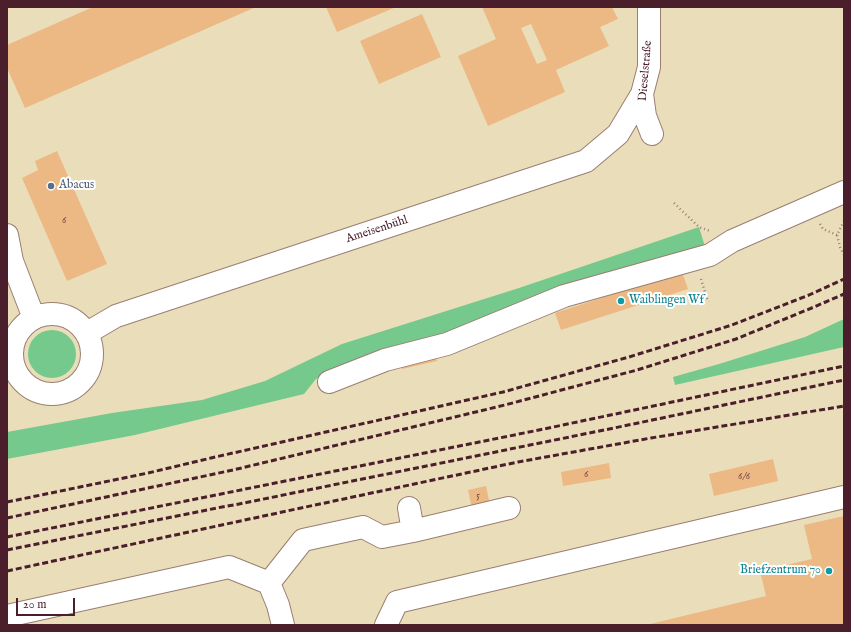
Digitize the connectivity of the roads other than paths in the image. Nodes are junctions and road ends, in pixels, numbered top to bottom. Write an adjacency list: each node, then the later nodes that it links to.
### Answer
1 (649, 7): 2 (street, Dieselstraße)
2 (642, 94): 3 (street, Dieselstraße); 7 (street, Ameisenbühl)
3 (652, 134)
4 (844, 192): 8 (street)
5 (7, 235): 6 (street)
6 (34, 318): 7 (street); 9 (street)
7 (87, 333): 9 (street)
8 (329, 382)
9 (14, 384)
10 (844, 497): 17 (street)
11 (409, 508): 13 (street)
12 (509, 508): 13 (street)
13 (413, 531): 14 (street)
14 (269, 583): 15 (street); 16 (street)
15 (7, 616)
16 (283, 625)
17 (386, 625)

